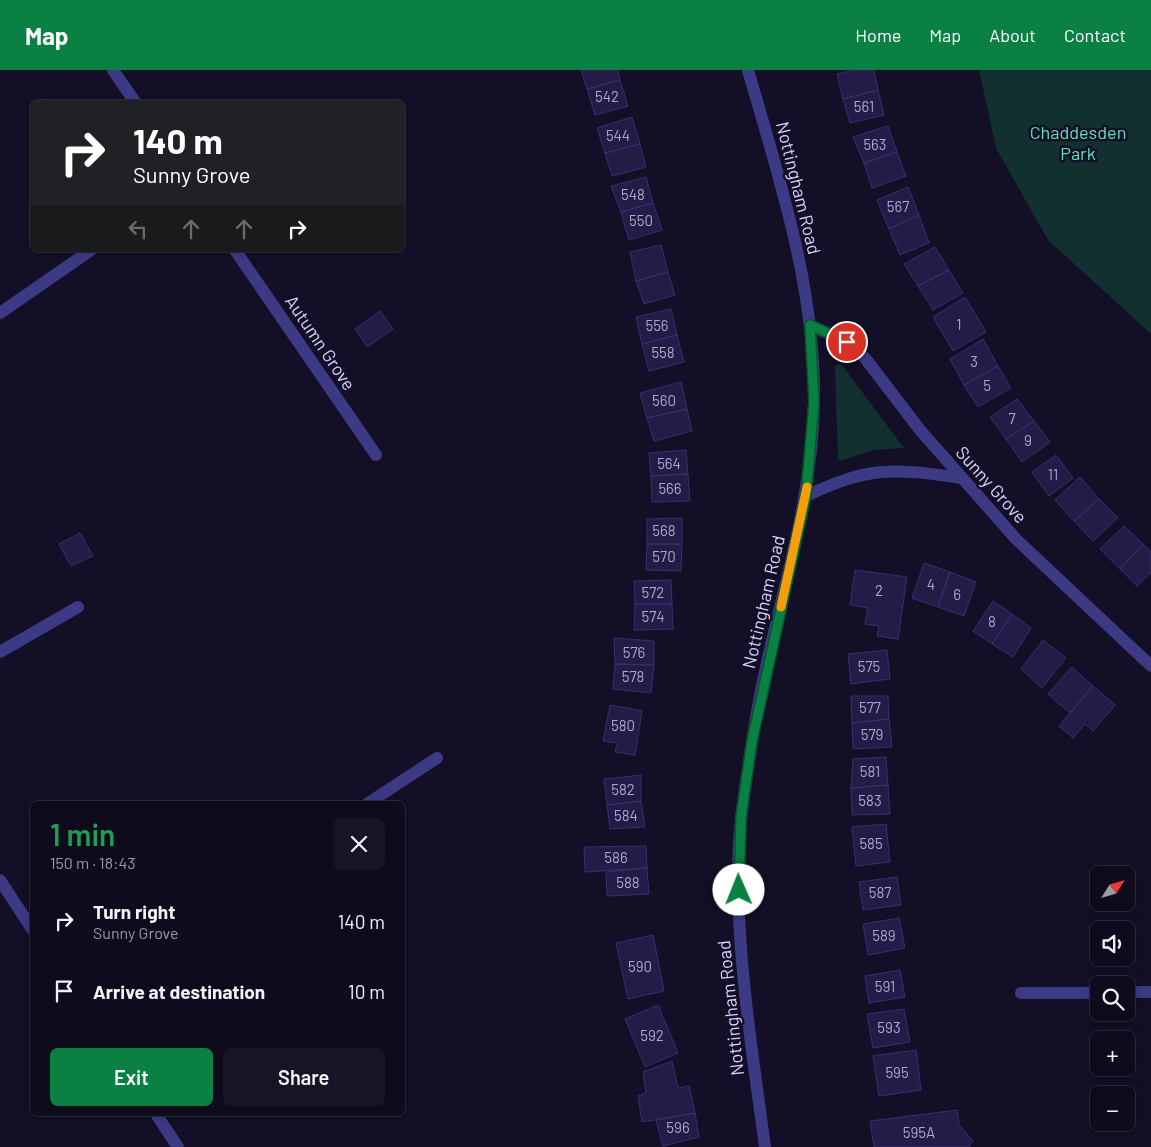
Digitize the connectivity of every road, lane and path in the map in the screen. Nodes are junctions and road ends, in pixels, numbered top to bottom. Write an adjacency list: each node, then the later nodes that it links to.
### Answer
1 (113, 70): 3 (street)
2 (748, 70): 7 (street, Nottingham Road)
3 (134, 100)
4 (88, 252): 6 (street)
5 (236, 252): 8 (street, Autumn Grove)
6 (0, 313)
7 (810, 325): 9 (street, Sunny Grove); 10 (street, Nottingham Road)
8 (376, 455)
9 (961, 478): 10 (street); 13 (street, Sunny Grove)
10 (806, 496): 24 (street, Nottingham Road)
11 (78, 607): 12 (street)
12 (0, 652)
13 (1151, 666)
14 (437, 758): 15 (street)
15 (372, 801)
16 (0, 880): 17 (street)
17 (30, 925)
18 (1135, 992): 19 (street)
19 (1151, 992)
20 (1021, 993): 21 (street)
21 (1090, 993)
22 (157, 1116): 23 (street)
23 (178, 1147)
24 (765, 1147)

